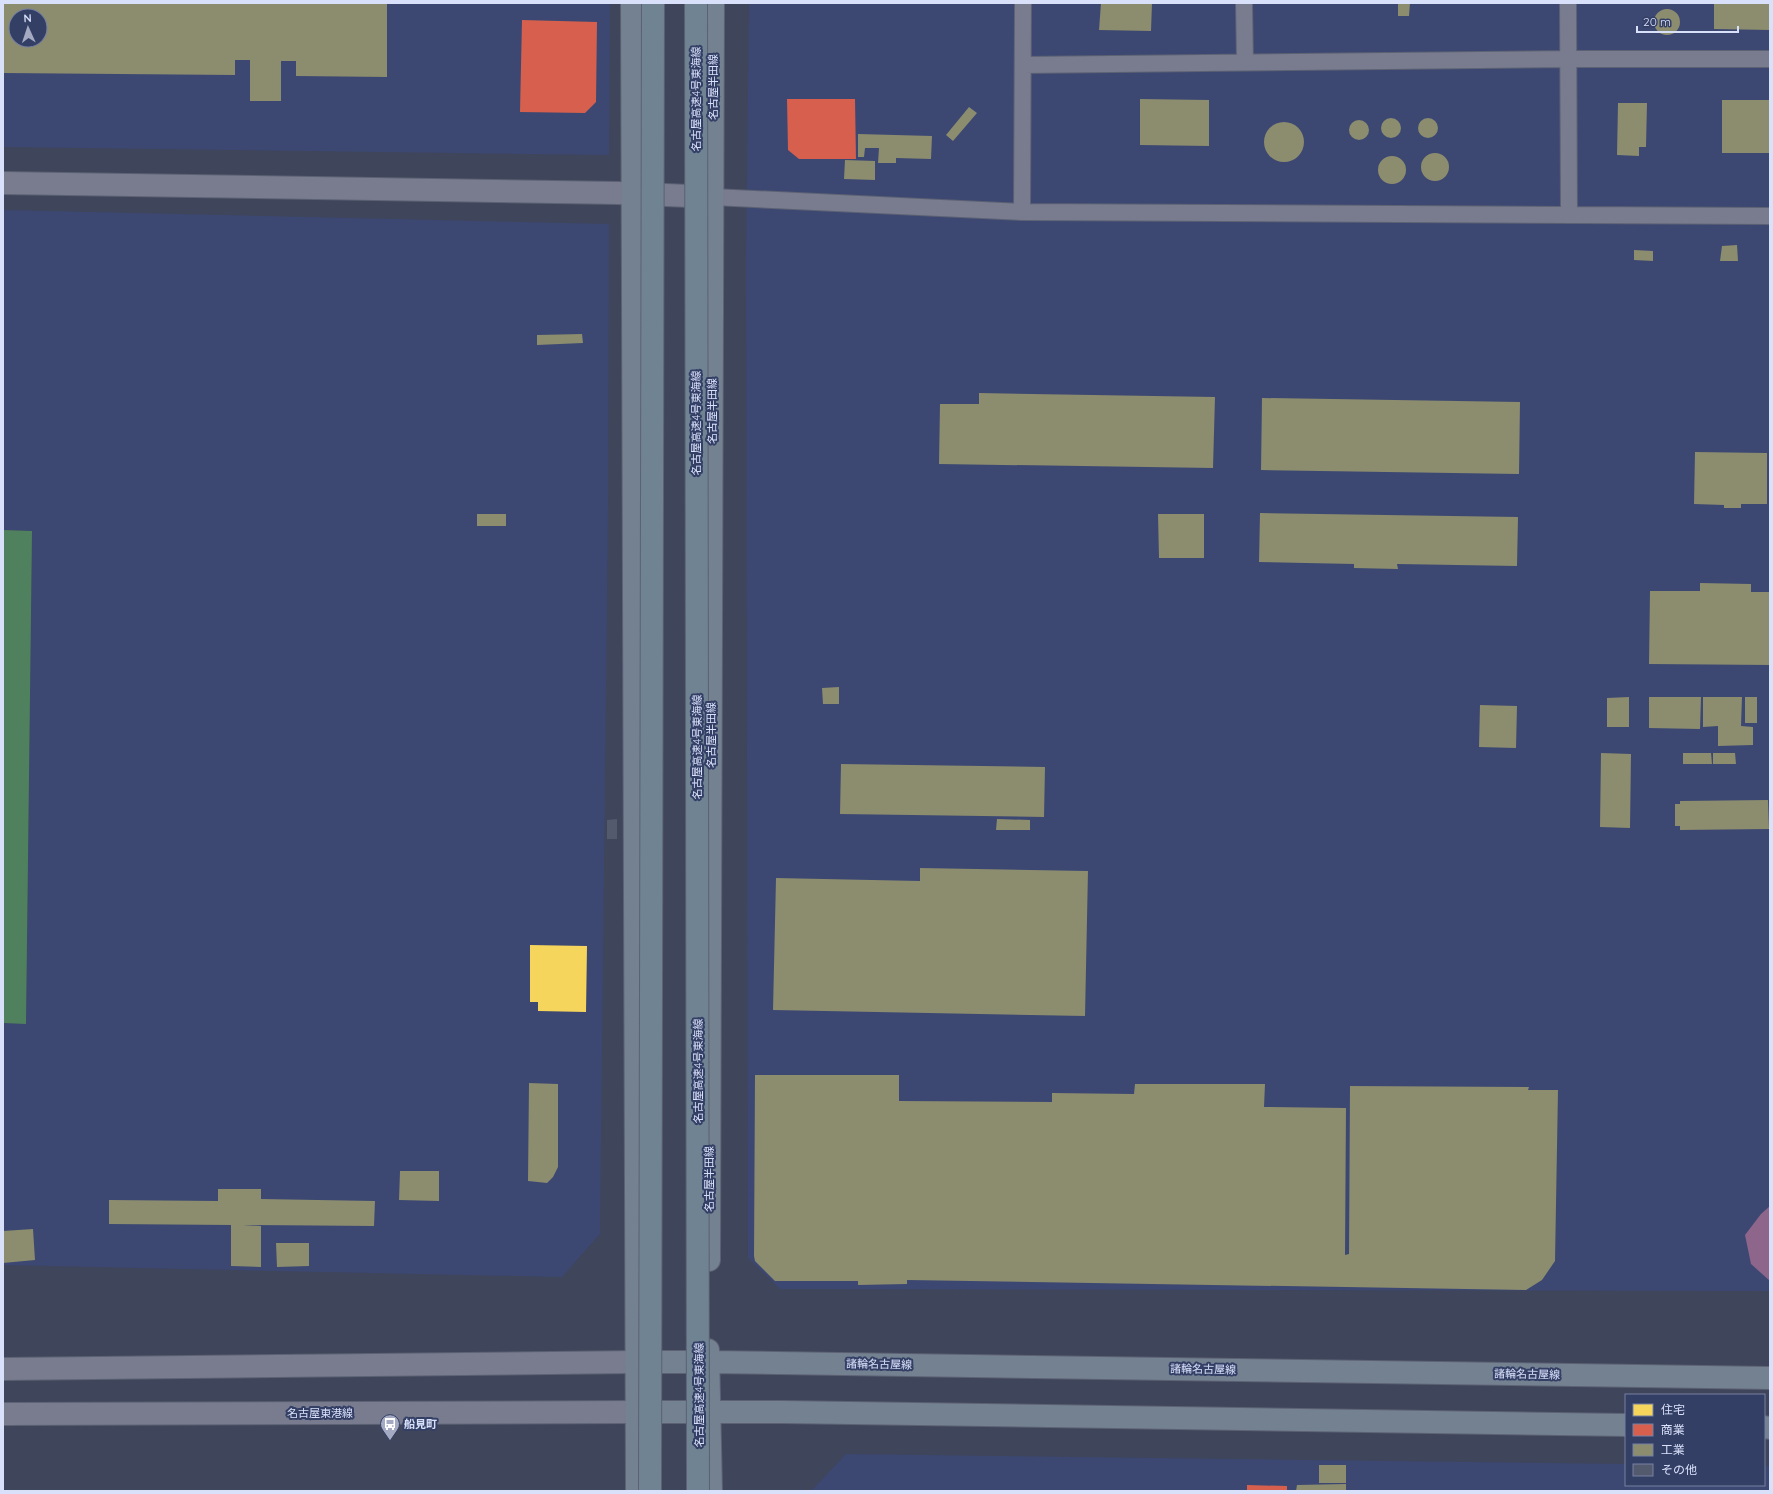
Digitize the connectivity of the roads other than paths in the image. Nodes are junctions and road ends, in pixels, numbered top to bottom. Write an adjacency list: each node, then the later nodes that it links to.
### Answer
1 (632, 3): 13 (main road)
2 (653, 3): 28 (highway, bridge)
3 (696, 3): 18 (highway, 名古屋高速4号東海線, bridge)
4 (713, 3): 14 (main road, 名古屋半田線)
5 (1023, 3): 11 (lane)
6 (1244, 3): 10 (lane)
7 (1568, 3): 8 (lane)
8 (1568, 59): 9 (lane); 10 (lane); 16 (lane)
9 (1770, 59)
10 (1245, 62): 11 (lane)
11 (1023, 65): 15 (lane)
12 (3, 183): 13 (main road)
13 (632, 194): 14 (main road); 19 (main road)
14 (713, 197): 15 (lane); 20 (main road, 名古屋半田線)
15 (1022, 212): 16 (lane)
16 (1569, 215): 17 (lane)
17 (1770, 216)
18 (699, 1341): 29 (highway, 名古屋高速4号東海線, bridge); 30 (highway, bridge)
19 (636, 1362): 20 (main road, 諸輪名古屋線); 21 (main road); 23 (main road)
20 (708, 1362): 22 (main road, 諸輪名古屋線); 24 (main road, 名古屋半田線)
21 (3, 1369)
22 (1770, 1378)
23 (637, 1412): 24 (main road); 25 (main road, 名古屋東港線); 27 (main road)
24 (710, 1412): 26 (main road); 30 (main road, 名古屋半田線)
25 (3, 1414)
26 (1625, 1425)
27 (637, 1491)
28 (650, 1491)
29 (698, 1491)
30 (709, 1491)

